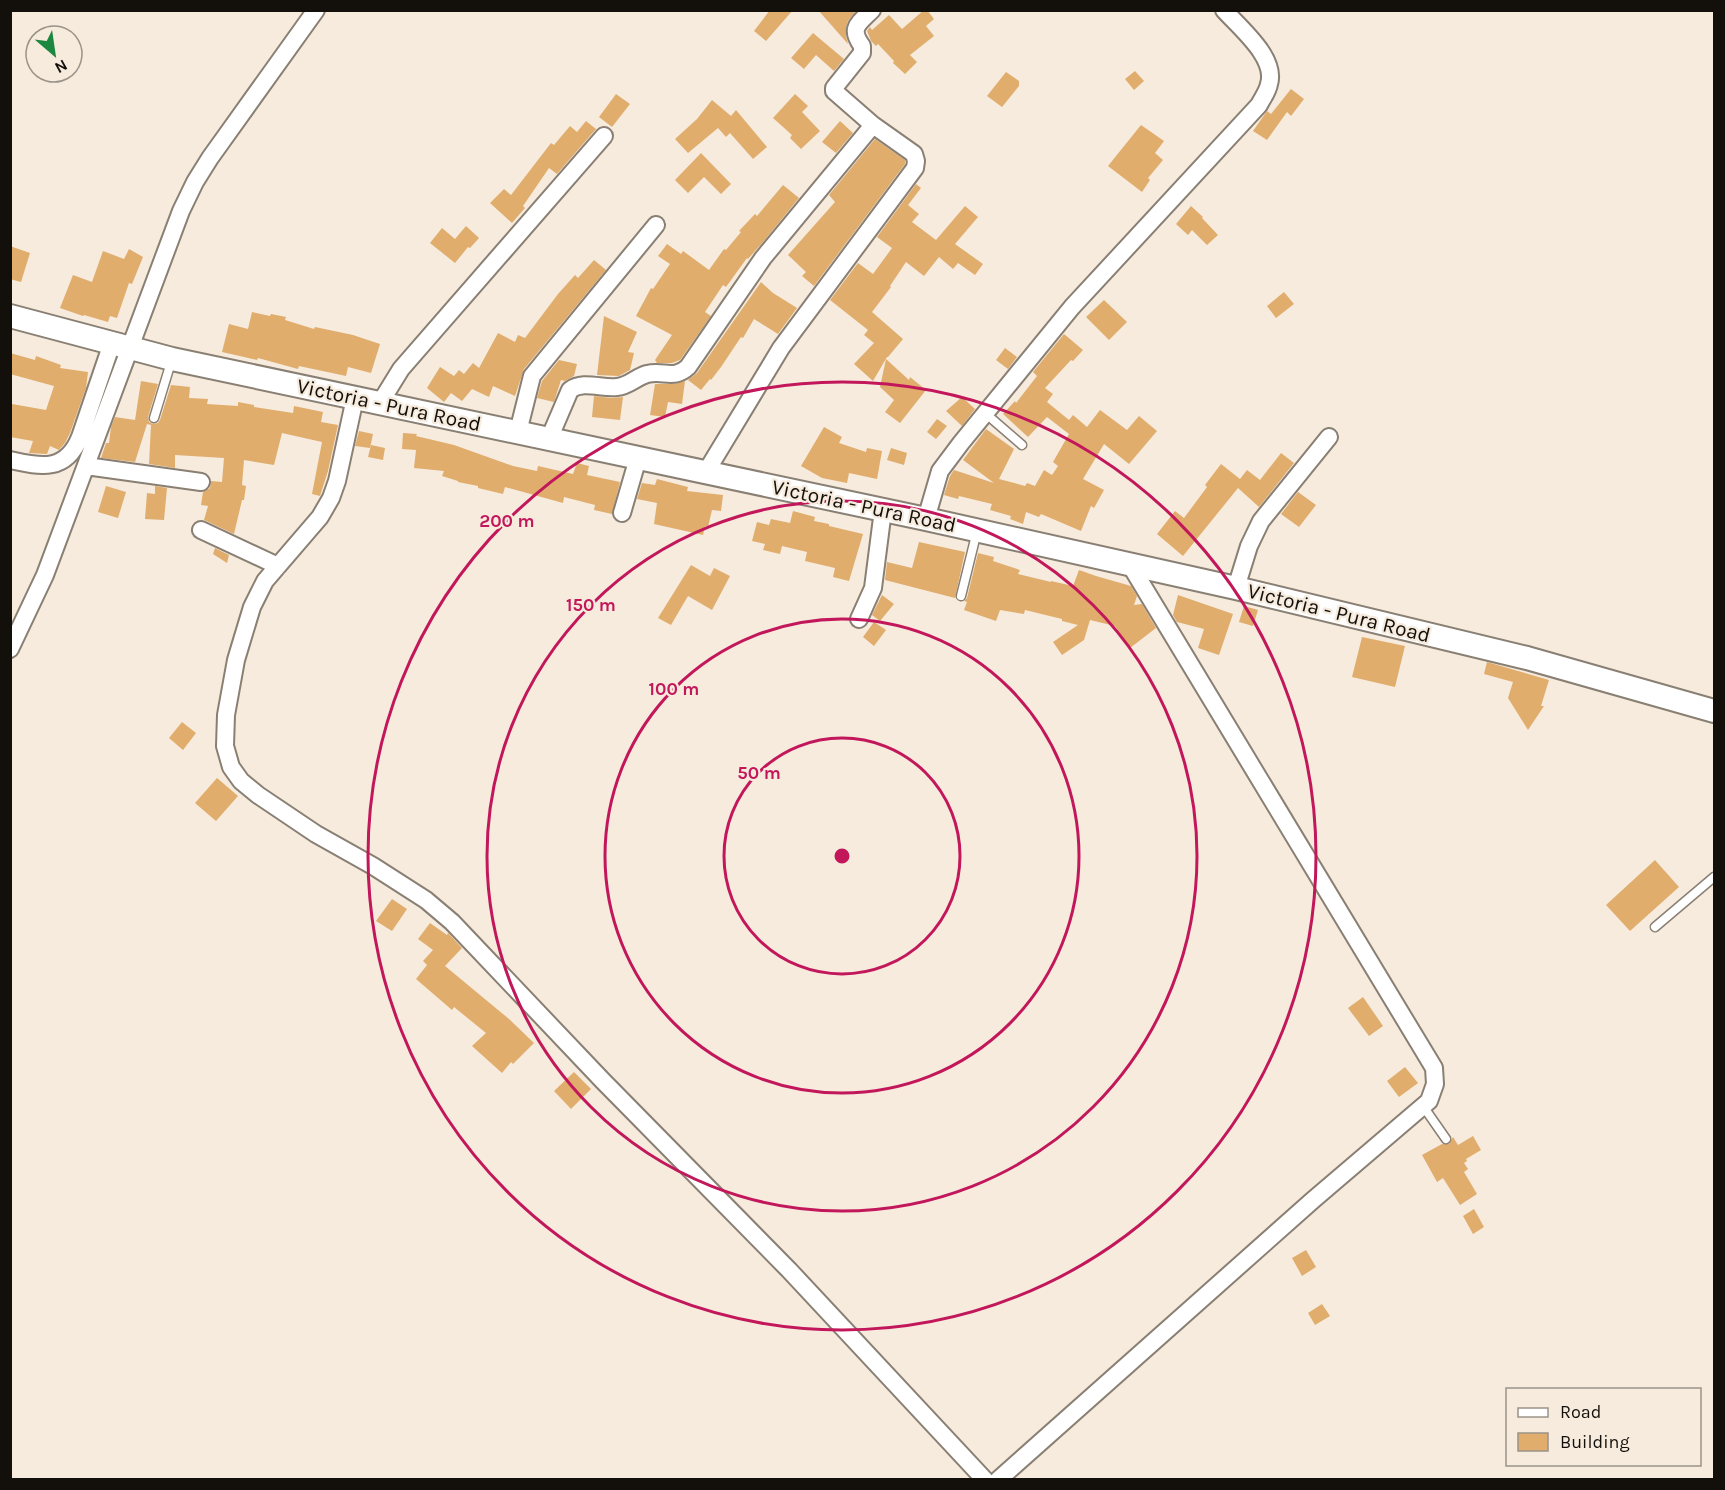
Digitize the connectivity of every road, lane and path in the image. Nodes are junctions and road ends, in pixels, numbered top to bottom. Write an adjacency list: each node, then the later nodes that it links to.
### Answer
1 (316, 10): 8 (street)
2 (872, 10): 4 (street)
3 (1224, 10): 12 (street)
4 (873, 125): 16 (street); 21 (street)
5 (604, 136): 11 (street)
6 (656, 225): 14 (street)
7 (10, 316): 8 (main road, Victoria - Pura Road)
8 (121, 346): 9 (main road, Victoria - Pura Road); 19 (street); 20 (street)
9 (172, 358): 10 (main road, Victoria - Pura Road); 13 (lane)
10 (356, 398): 11 (main road, Victoria - Pura Road); 29 (street)
11 (380, 403): 14 (main road, Victoria - Pura Road)
12 (985, 413): 17 (lane); 25 (street)
13 (154, 418)
14 (518, 432): 16 (main road, Victoria - Pura Road)
15 (1329, 437): 30 (street)
16 (549, 439): 18 (main road, Victoria - Pura Road)
17 (1022, 445)
18 (638, 458): 21 (main road, Victoria - Pura Road); 24 (street)
19 (10, 460)
20 (86, 466): 22 (street); 33 (street)
21 (706, 472): 23 (main road, Victoria - Pura Road)
22 (201, 482)
23 (883, 510): 25 (main road, Victoria - Pura Road); 32 (street)
24 (622, 513)
25 (926, 519): 27 (main road, Victoria - Pura Road)
26 (201, 530): 29 (street)
27 (977, 531): 28 (main road, Victoria - Pura Road); 31 (lane)
28 (1129, 563): 30 (main road, Victoria - Pura Road); 37 (street)
29 (278, 566): 39 (street)
30 (1236, 588): 34 (main road, Victoria - Pura Road)
31 (961, 596)
32 (859, 619)
33 (10, 649)
34 (1714, 711)
35 (1714, 877): 36 (lane)
36 (1655, 927)
37 (1423, 1106): 38 (lane); 40 (street)
38 (1446, 1139)
39 (985, 1479)
40 (998, 1479)

